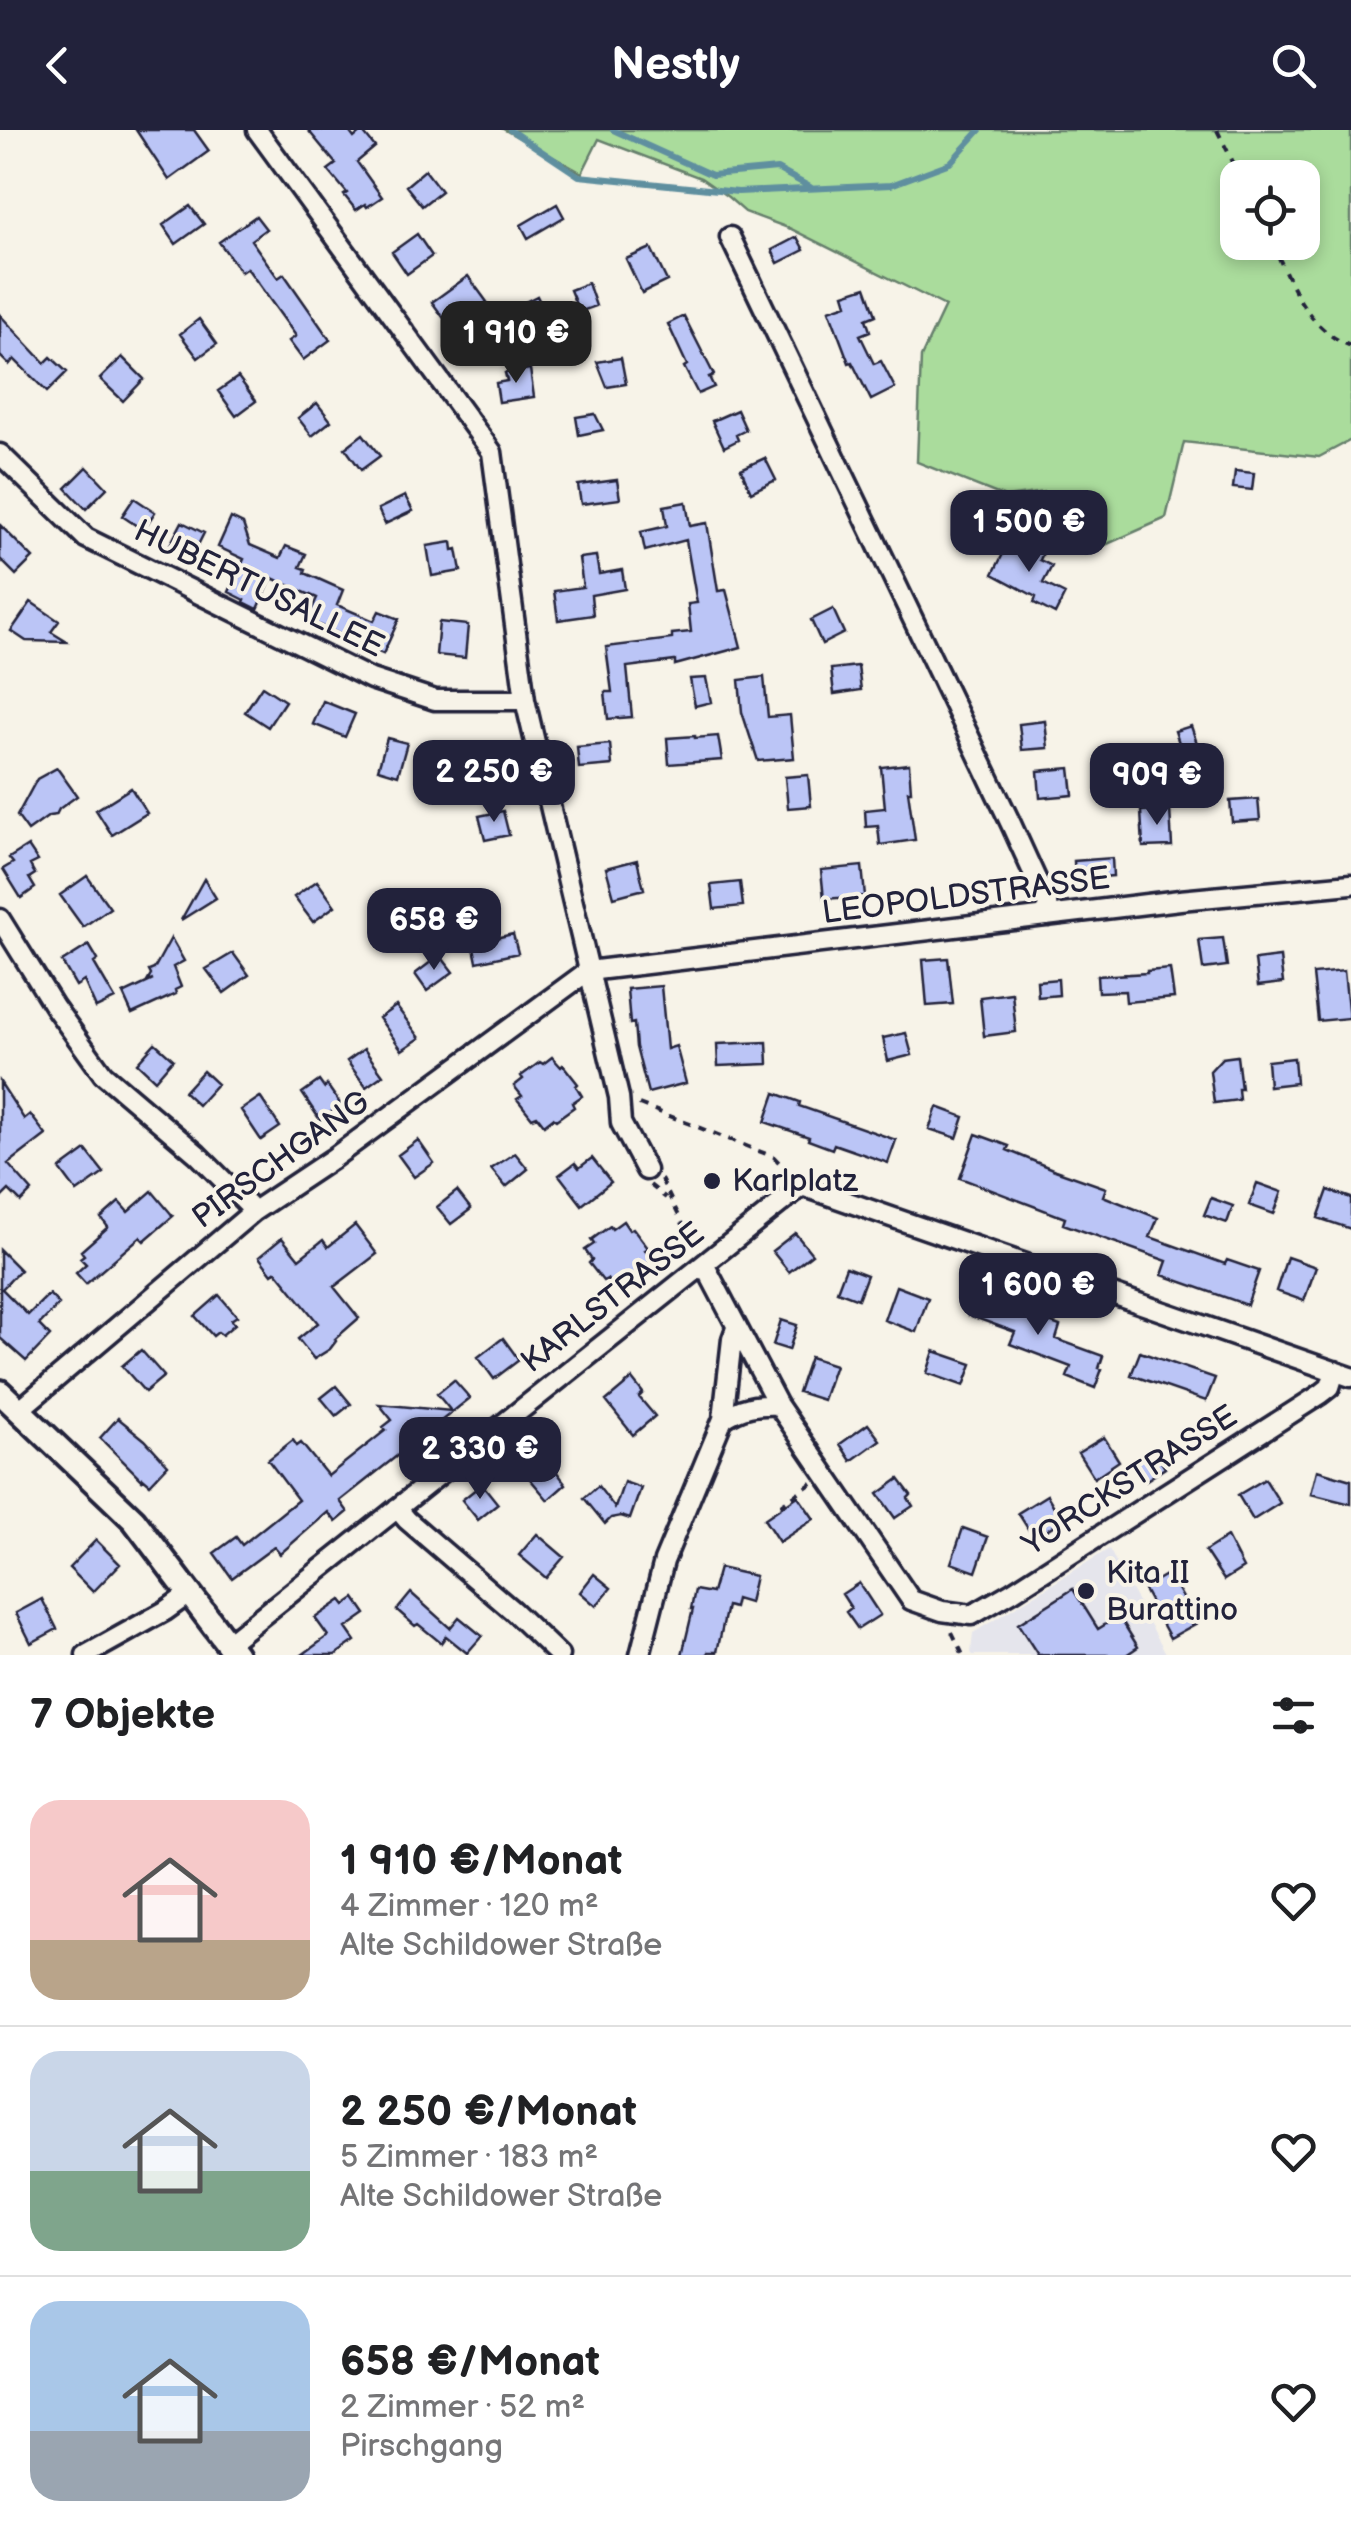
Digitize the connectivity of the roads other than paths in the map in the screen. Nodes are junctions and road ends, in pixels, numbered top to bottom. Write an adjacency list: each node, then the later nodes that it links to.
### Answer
1 (257, 130): 4 (street)
2 (730, 237): 6 (street)
3 (0, 454): 4 (street, HUBERTUSALLEE)
4 (525, 700): 8 (street)
5 (1351, 884): 6 (street, LEOPOLDSTRASSE)
6 (1048, 916): 8 (street, LEOPOLDSTRASSE)
7 (0, 919): 10 (street)
8 (588, 972): 9 (street); 10 (street, PIRSCHGANG)
9 (646, 1170)
10 (254, 1211): 16 (street, PIRSCHGANG)
11 (704, 1264): 12 (street); 13 (street, KARLSTRASSE); 18 (street, KARLSTRASSE)
12 (736, 1328): 15 (street); 17 (street)
13 (1343, 1374): 15 (street, YORCKSTRASSE)
14 (0, 1392): 16 (street)
15 (778, 1406): 17 (street)
16 (19, 1410): 19 (street)
17 (723, 1419): 23 (street)
18 (397, 1508): 20 (street, KARLSTRASSE); 22 (street)
19 (190, 1593): 20 (street); 21 (street)
20 (232, 1649)
21 (86, 1655)
22 (558, 1655)
23 (640, 1655)

